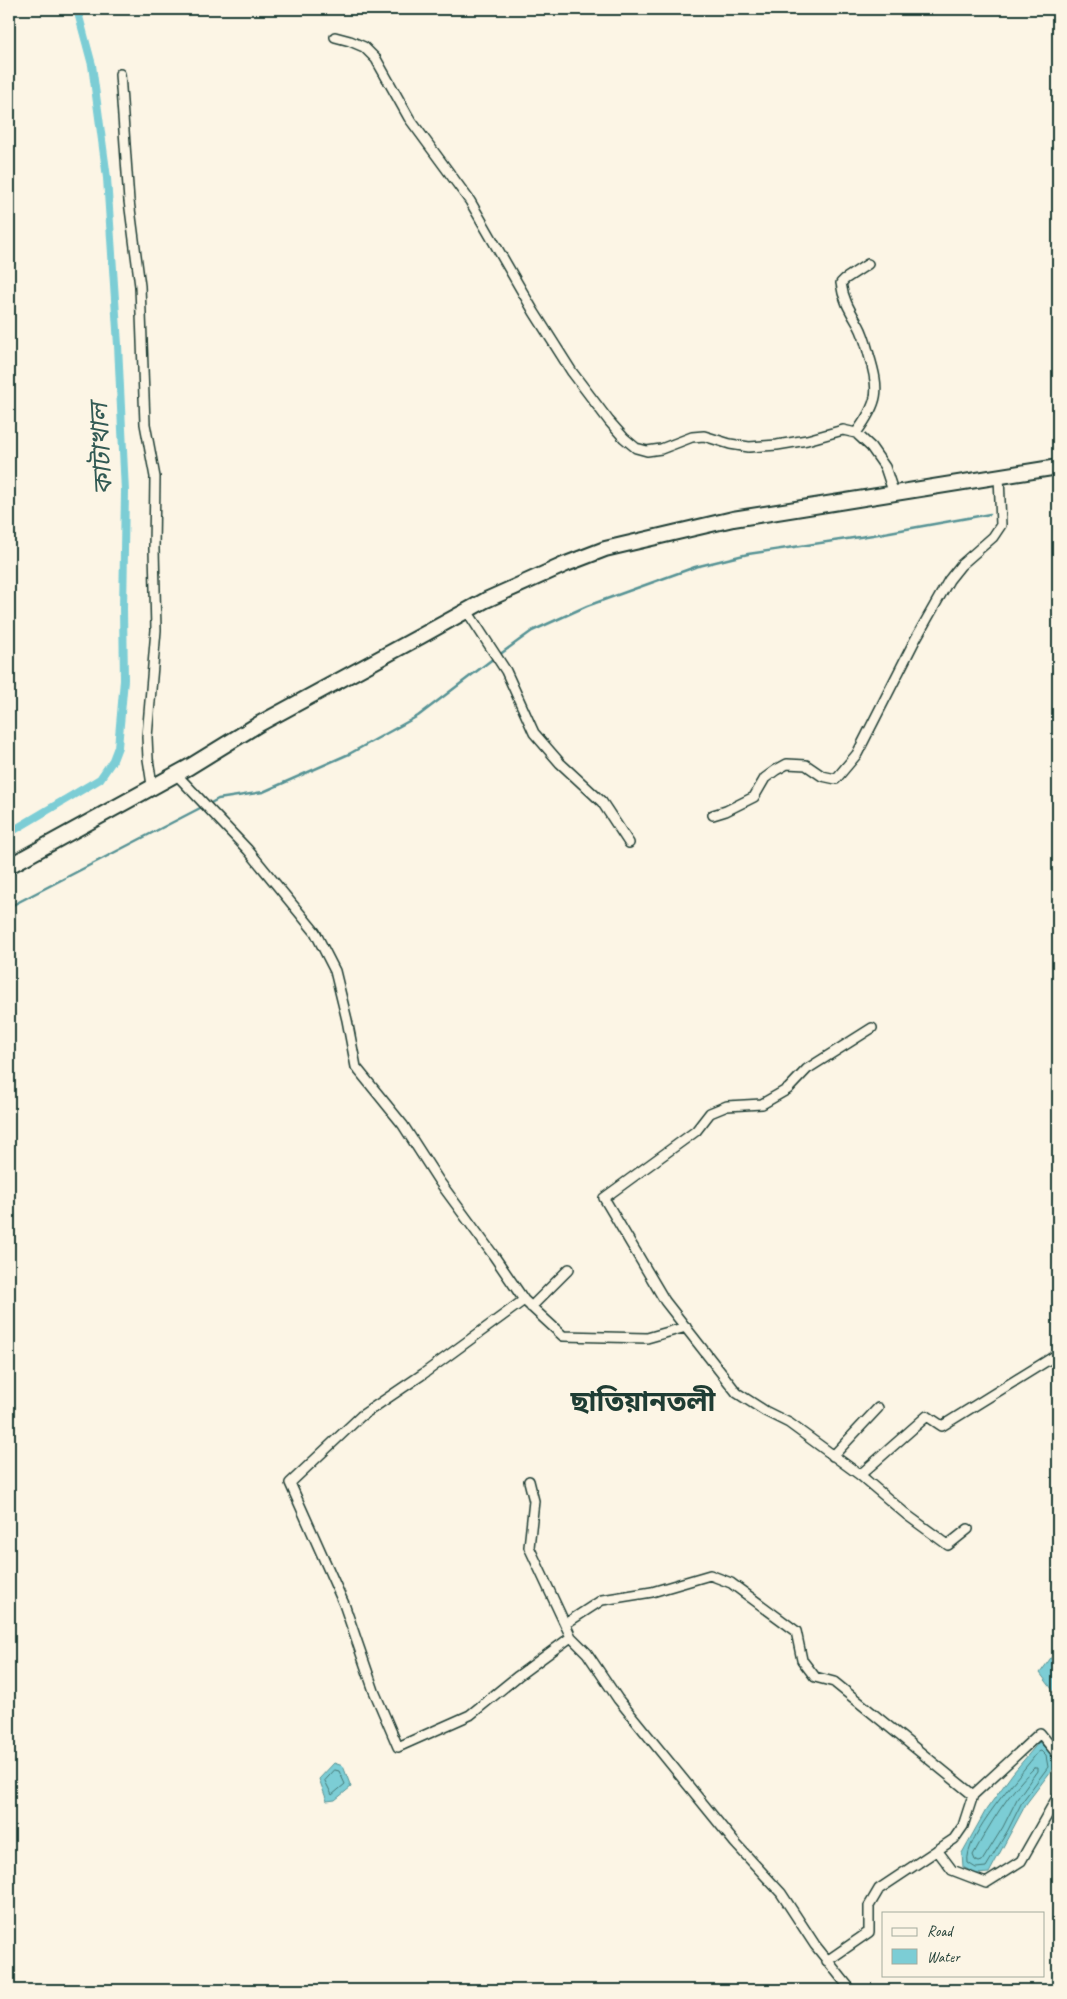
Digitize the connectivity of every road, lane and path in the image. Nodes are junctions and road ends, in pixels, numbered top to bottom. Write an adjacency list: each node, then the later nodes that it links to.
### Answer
1 (335, 38): 4 (street)
2 (120, 74): 10 (street)
3 (868, 264): 4 (street)
4 (856, 433): 7 (street)
5 (1058, 467): 6 (main road)
6 (999, 476): 7 (main road); 11 (street)
7 (894, 494): 8 (main road)
8 (467, 611): 9 (main road); 12 (street)
9 (175, 773): 10 (main road); 16 (street)
10 (152, 785): 13 (main road)
11 (713, 815)
12 (629, 844)
13 (9, 866)
14 (872, 1028): 17 (street)
15 (569, 1269): 16 (street)
16 (527, 1304): 17 (street); 25 (street)
17 (686, 1327): 20 (street)
18 (1058, 1354): 21 (street)
19 (878, 1408): 20 (street)
20 (834, 1456): 21 (street)
21 (860, 1475): 23 (street)
22 (529, 1481): 24 (street)
23 (968, 1529)
24 (565, 1624): 25 (street); 27 (street)
25 (571, 1638): 30 (street)
26 (1058, 1755): 27 (street)
27 (973, 1795): 29 (street)
28 (1058, 1796): 29 (street)
29 (937, 1850): 30 (street)
30 (827, 1960): 31 (street)
31 (851, 1990)

